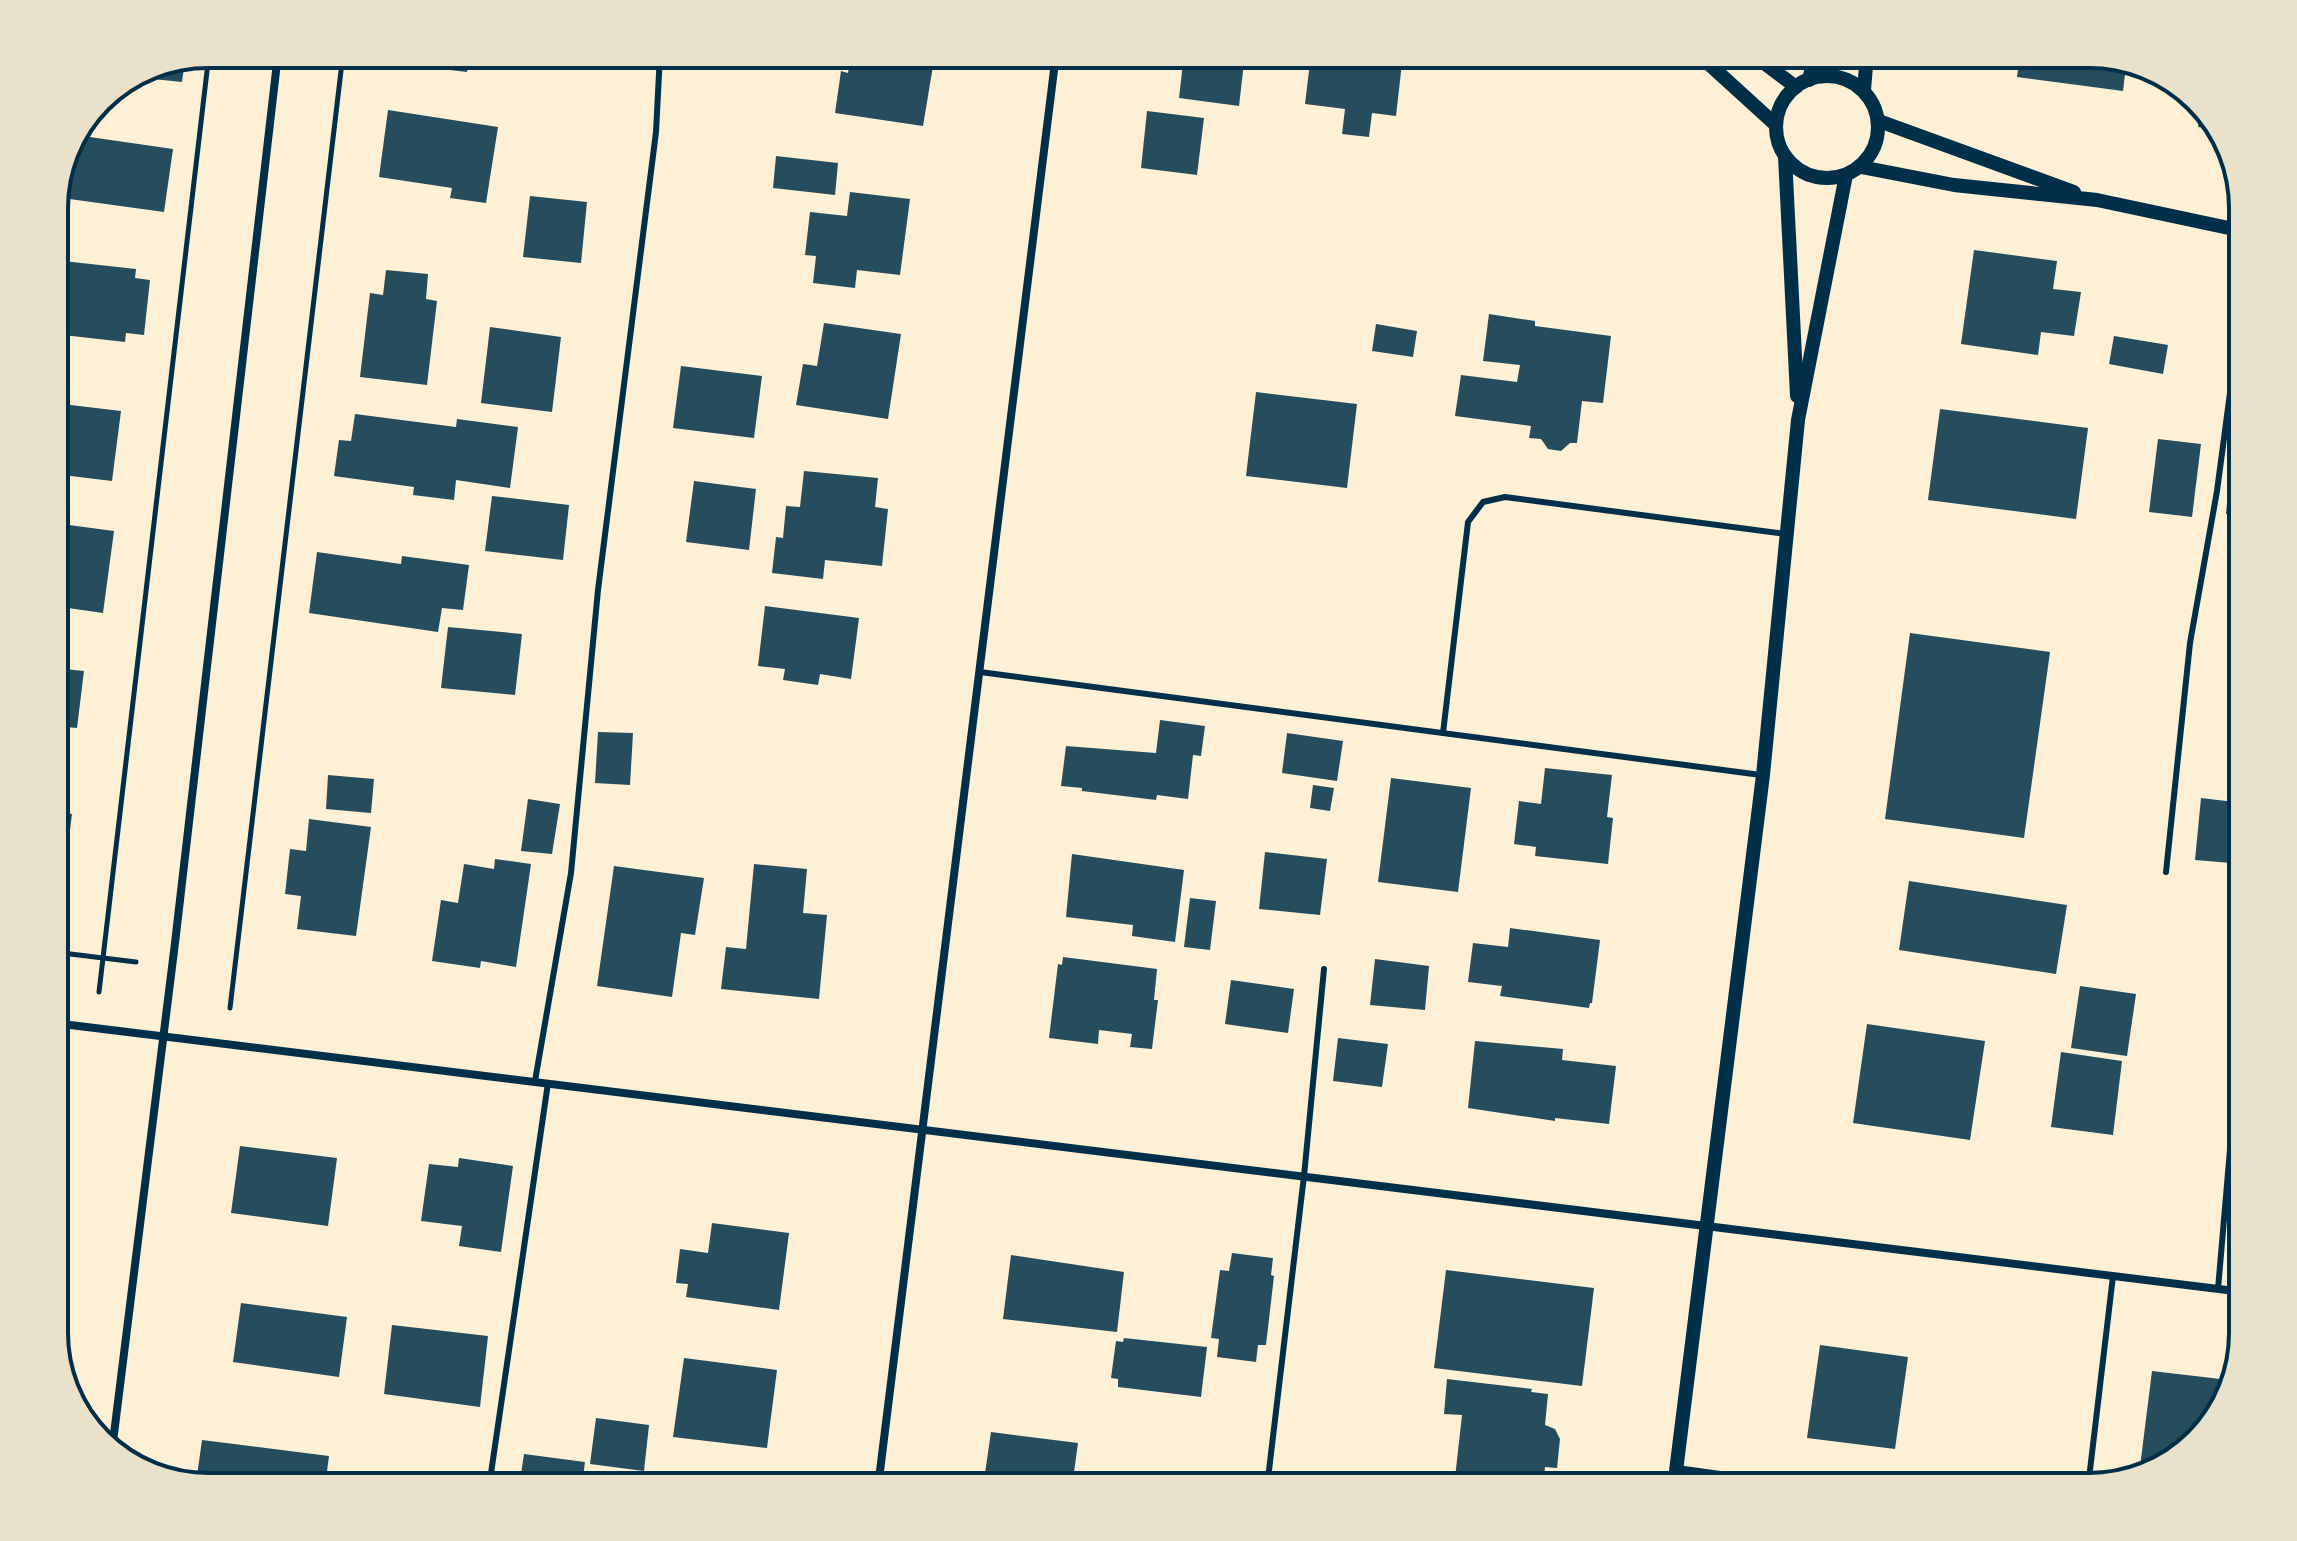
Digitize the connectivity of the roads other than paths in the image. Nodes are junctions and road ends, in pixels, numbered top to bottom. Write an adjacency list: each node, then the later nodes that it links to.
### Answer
1 (276, 68): 26 (street)
2 (659, 68): 27 (lane)
3 (1054, 68): 20 (street)
4 (1713, 68): 11 (street)
5 (1775, 68): 8 (street)
6 (1809, 68): 8 (street)
7 (1866, 68): 9 (street)
8 (1802, 84): 9 (street); 11 (street)
9 (1864, 90): 10 (street)
10 (1879, 121): 13 (street); 15 (street)
11 (1776, 125): 12 (street)
12 (1785, 156): 14 (street); 18 (street)
13 (1861, 167): 14 (street); 15 (street)
14 (1846, 175): 18 (street)
15 (2097, 200): 16 (street)
16 (2229, 228)
17 (2229, 401): 23 (lane)
18 (1798, 420): 19 (street)
19 (1785, 534): 21 (lane); 22 (street)
20 (980, 672): 21 (lane); 29 (street)
21 (1443, 733): 22 (lane)
22 (1763, 775): 32 (street)
23 (2166, 872)
24 (1324, 969): 31 (lane)
25 (68, 1025): 26 (street)
26 (164, 1035): 27 (street); 36 (street)
27 (535, 1081): 28 (street)
28 (548, 1083): 29 (street); 38 (lane)
29 (923, 1129): 31 (street); 39 (street)
30 (2229, 1161): 34 (lane)
31 (1304, 1176): 32 (street); 40 (lane)
32 (1707, 1227): 33 (street); 37 (street)
33 (2113, 1276): 34 (street); 43 (lane)
34 (2218, 1289): 35 (street)
35 (2229, 1290)
36 (114, 1436)
37 (1677, 1468): 41 (street); 42 (lane)
38 (491, 1473)
39 (880, 1473)
40 (1269, 1473)
41 (1676, 1473)
42 (1713, 1473)
43 (2090, 1473)

